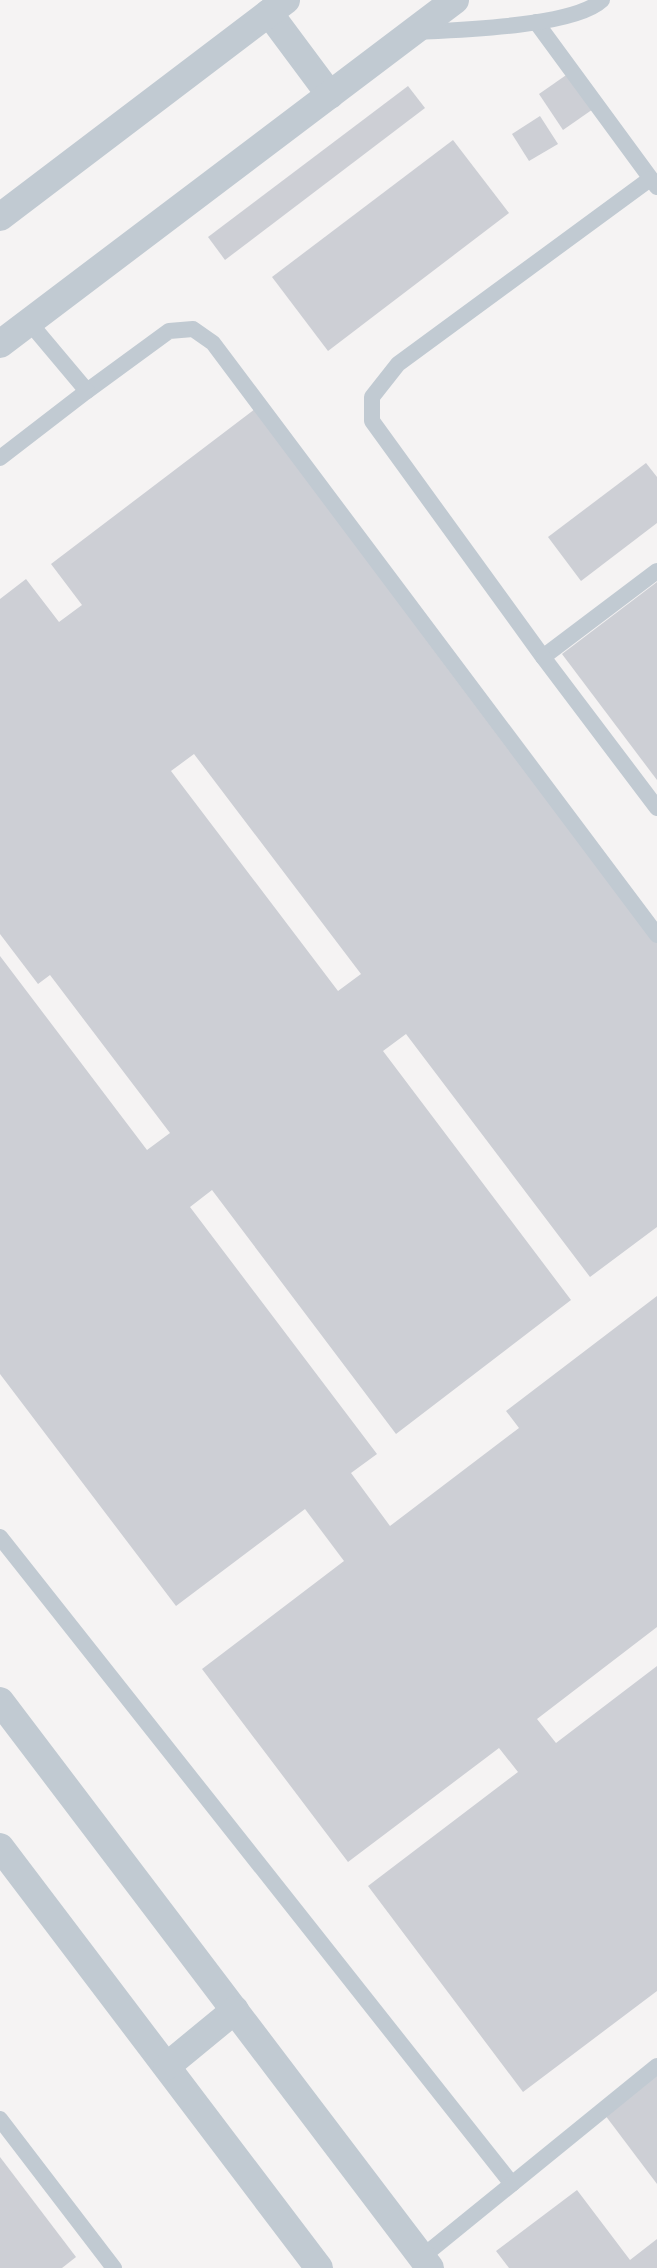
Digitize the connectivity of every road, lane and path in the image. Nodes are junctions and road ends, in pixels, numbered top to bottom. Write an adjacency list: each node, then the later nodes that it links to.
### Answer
1 (455, 0): 5 (street)
2 (602, 0): 4 (lane)
3 (278, 6): 6 (street); 8 (street)
4 (536, 22): 5 (lane); 7 (lane)
5 (413, 32): 6 (street)
6 (330, 95): 9 (street)
7 (654, 183): 14 (lane)
8 (0, 217)
9 (29, 322): 10 (street); 11 (lane)
10 (0, 344)
11 (87, 391): 12 (lane); 16 (lane)
12 (0, 458)
13 (657, 571): 14 (lane)
14 (543, 657): 15 (lane)
15 (657, 808)
16 (657, 935)
17 (0, 1536): 24 (lane)
18 (0, 1701): 20 (street)
19 (0, 1847): 21 (street)
20 (235, 2010): 21 (street); 25 (street)
21 (167, 2066): 27 (street)
22 (657, 2066): 24 (lane)
23 (0, 2119): 26 (lane)
24 (512, 2184): 25 (lane)
25 (426, 2262)
26 (114, 2268)
27 (319, 2268)

